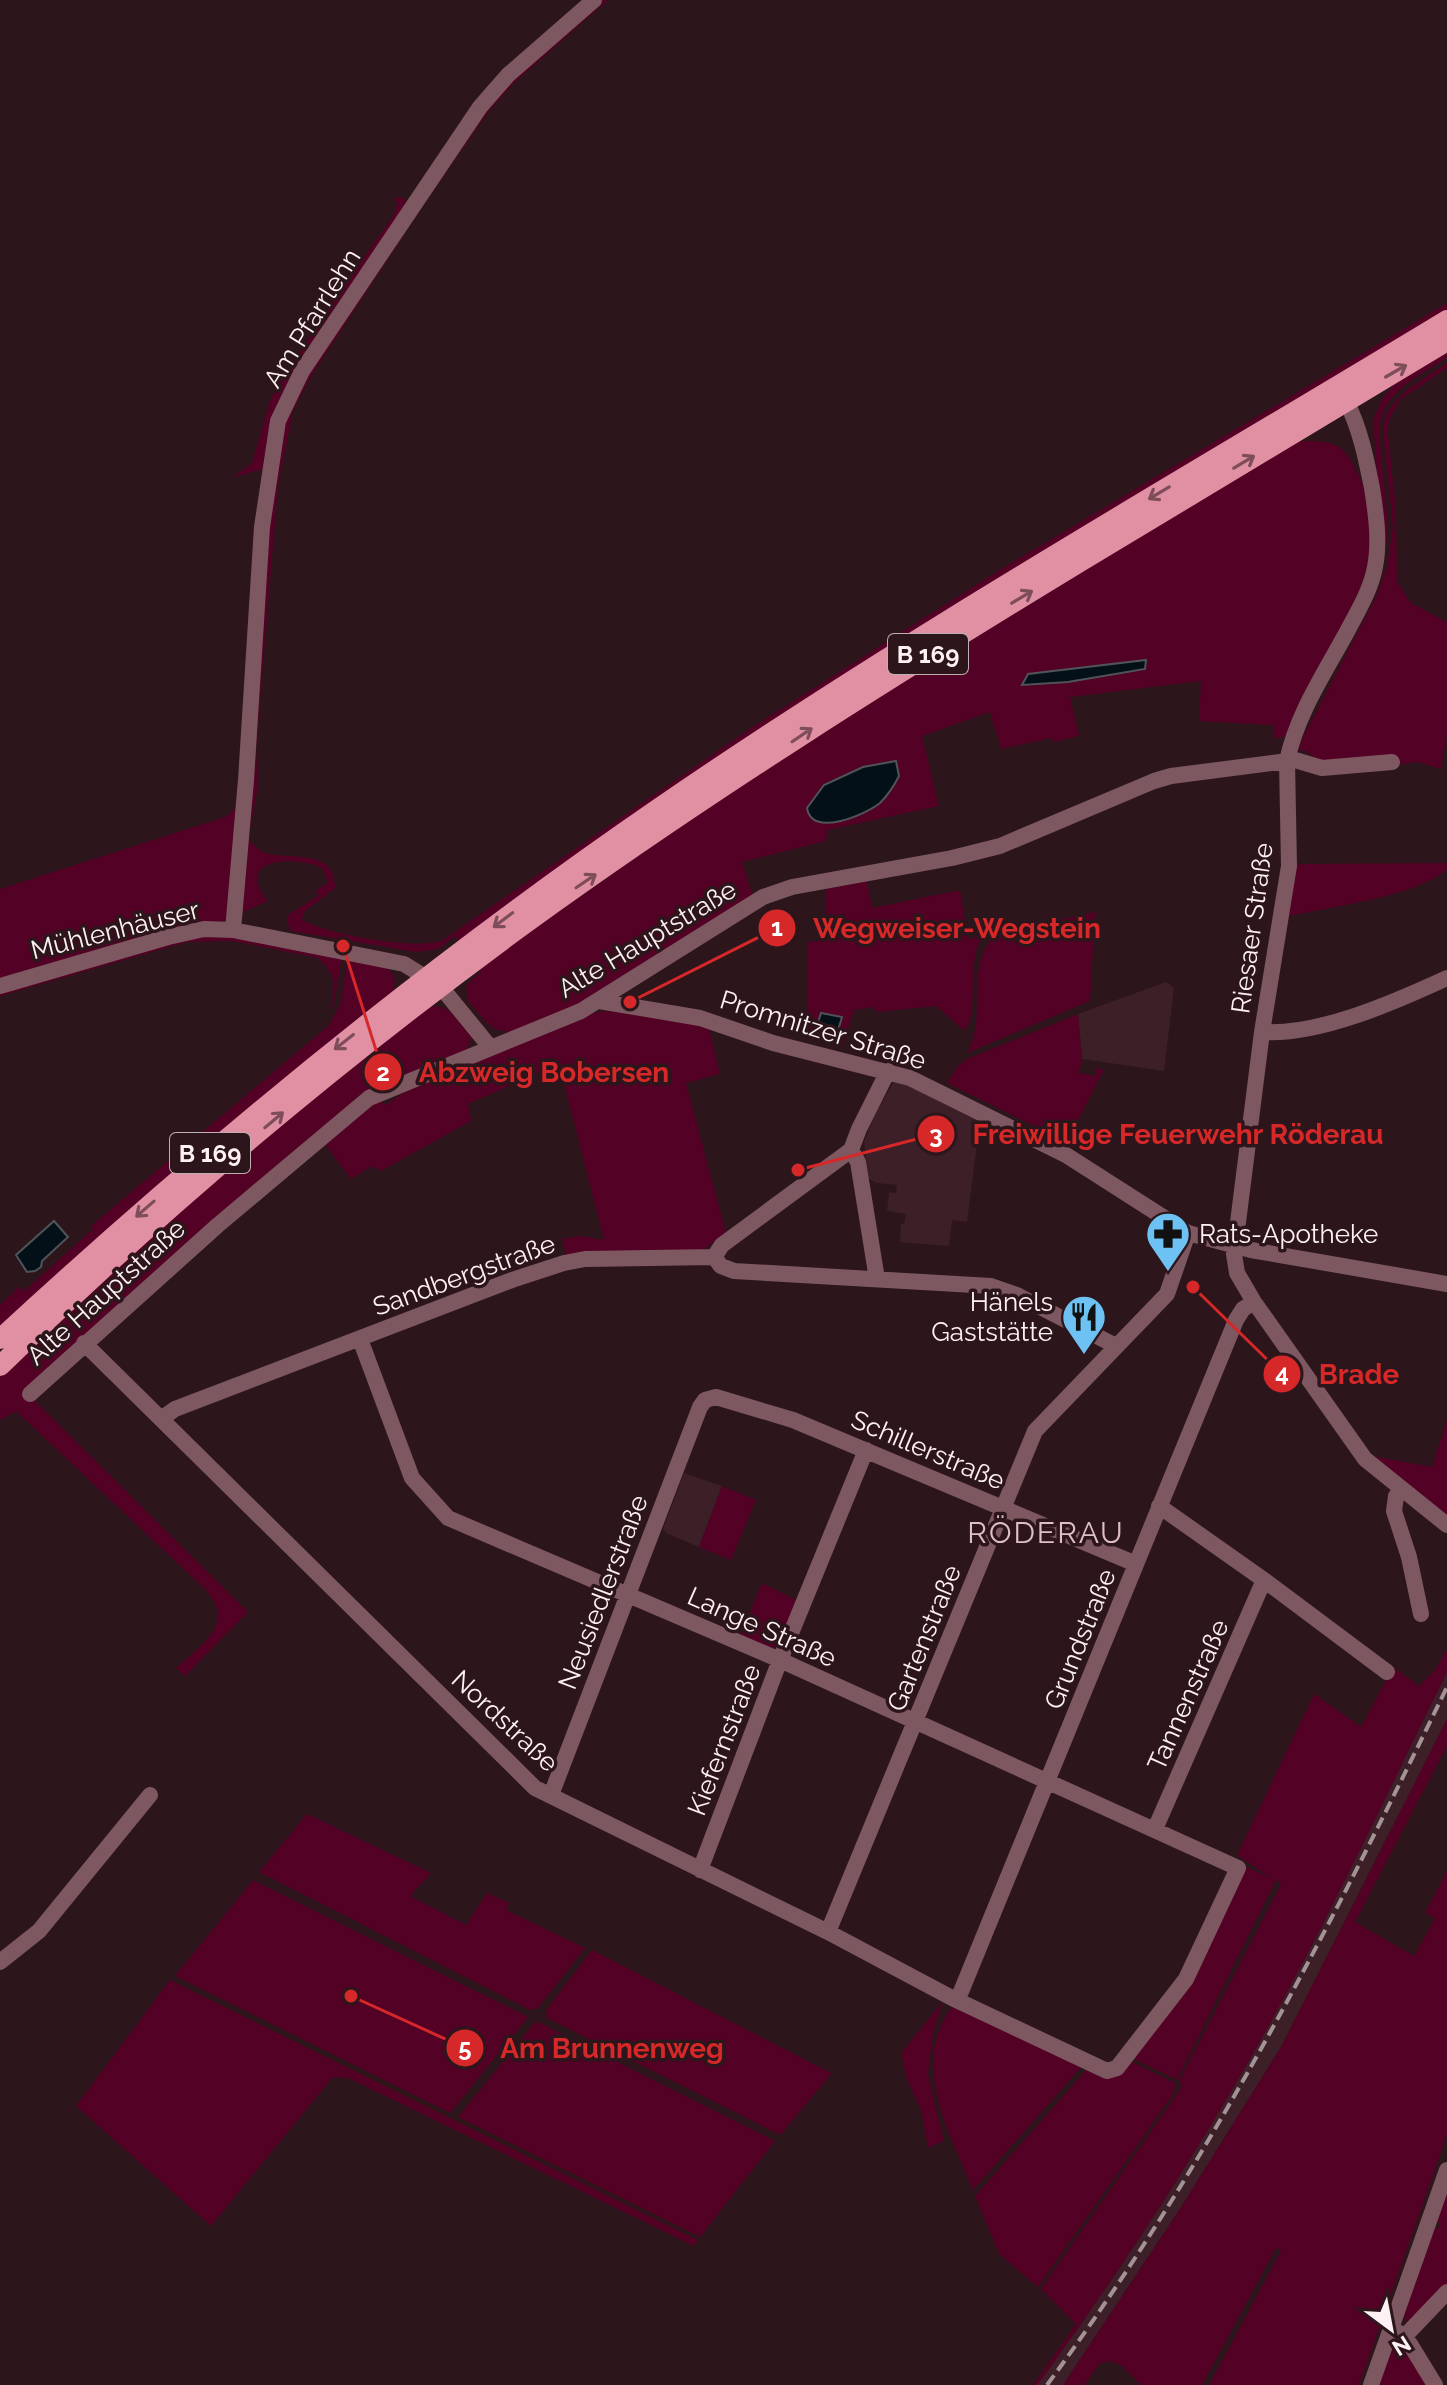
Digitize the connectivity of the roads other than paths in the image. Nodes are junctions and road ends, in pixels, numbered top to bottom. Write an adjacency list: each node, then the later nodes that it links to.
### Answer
1 (594, 0): 8 (street, Am Pfarrlehn)
2 (1447, 320): 4 (main road, B 169)
3 (1447, 341): 5 (main road, B 169, one-way to 3)
4 (1361, 372): 5 (main road); 10 (main road, B 169, one-way to 10)
5 (1346, 401): 6 (street, Riesaer Straße); 10 (main road, B 169, one-way to 5)
6 (1287, 761): 7 (street, Alte Hauptstraße); 12 (street, Alte Hauptstraße); 13 (street, Riesaer Straße)
7 (1392, 762)
8 (233, 930): 10 (street, Mühlenhäuser); 11 (street, Mühlenhäuser)
9 (1447, 978): 13 (street)
10 (434, 982): 14 (street); 23 (main road, B 169, one-way to 23); 27 (main road, B 169, one-way to 10)
11 (0, 986)
12 (599, 1001): 14 (street, Alte Hauptstraße); 15 (street, Promnitzer Straße)
13 (1262, 1032): 18 (street, Riesaer Straße)
14 (490, 1047): 25 (street, Alte Hauptstraße)
15 (888, 1071): 16 (street); 17 (street, Promnitzer Straße)
16 (851, 1150): 19 (street); 20 (street)
17 (1188, 1233): 18 (street, Promnitzer Straße); 26 (street, Gartenstraße)
18 (1233, 1244): 21 (street, Promnitzer Straße); 22 (street)
19 (714, 1257): 20 (street, Sandbergstraße); 24 (street, Sandbergstraße)
20 (877, 1279): 26 (street, Sandbergstraße)
21 (1447, 1284)
22 (1254, 1302): 32 (street); 33 (street, Grundstraße)
23 (0, 1339)
24 (360, 1339): 30 (street, Sandbergstraße); 38 (street, Lange Straße)
25 (84, 1343): 28 (street, Alte Hauptstraße); 30 (street, Nordstraße)
26 (1116, 1346): 34 (street, Gartenstraße)
27 (0, 1366)
28 (30, 1394)
29 (700, 1407): 31 (street, Schillerstraße); 38 (street, Neusiedlerstraße)
30 (161, 1419): 45 (street, Nordstraße)
31 (866, 1450): 34 (street, Schillerstraße); 40 (street, Kiefernstraße)
32 (1401, 1490): 35 (street); 39 (street)
33 (1159, 1506): 36 (street, Grundstraße); 37 (street)
34 (1003, 1507): 36 (street, Schillerstraße); 42 (street, Gartenstraße)
35 (1447, 1525)
36 (1136, 1564): 43 (street, Grundstraße)
37 (1264, 1580): 41 (street); 46 (street, Tannenstraße)
38 (629, 1594): 40 (street, Lange Straße); 45 (street, Neusiedlerstraße)
39 (1421, 1614)
40 (780, 1660): 42 (street, Lange Straße); 47 (street, Kiefernstraße)
41 (1387, 1672)
42 (916, 1722): 43 (street, Lange Straße); 48 (street, Gartenstraße)
43 (1047, 1782): 46 (street, Lange Straße); 50 (street, Grundstraße)
44 (150, 1795): 49 (street)
45 (551, 1795): 47 (street, Nordstraße)
46 (1155, 1829): 51 (street, Lange Straße)
47 (700, 1870): 48 (street, Nordstraße)
48 (828, 1932): 50 (street, Nordstraße)
49 (0, 1962)
50 (958, 1999): 51 (street, Nordstraße)
51 (1112, 2071)
52 (1447, 2170): 54 (street)
53 (1447, 2292): 54 (street)
54 (1398, 2332): 55 (street); 56 (street)
55 (1371, 2385)
56 (1435, 2385)

